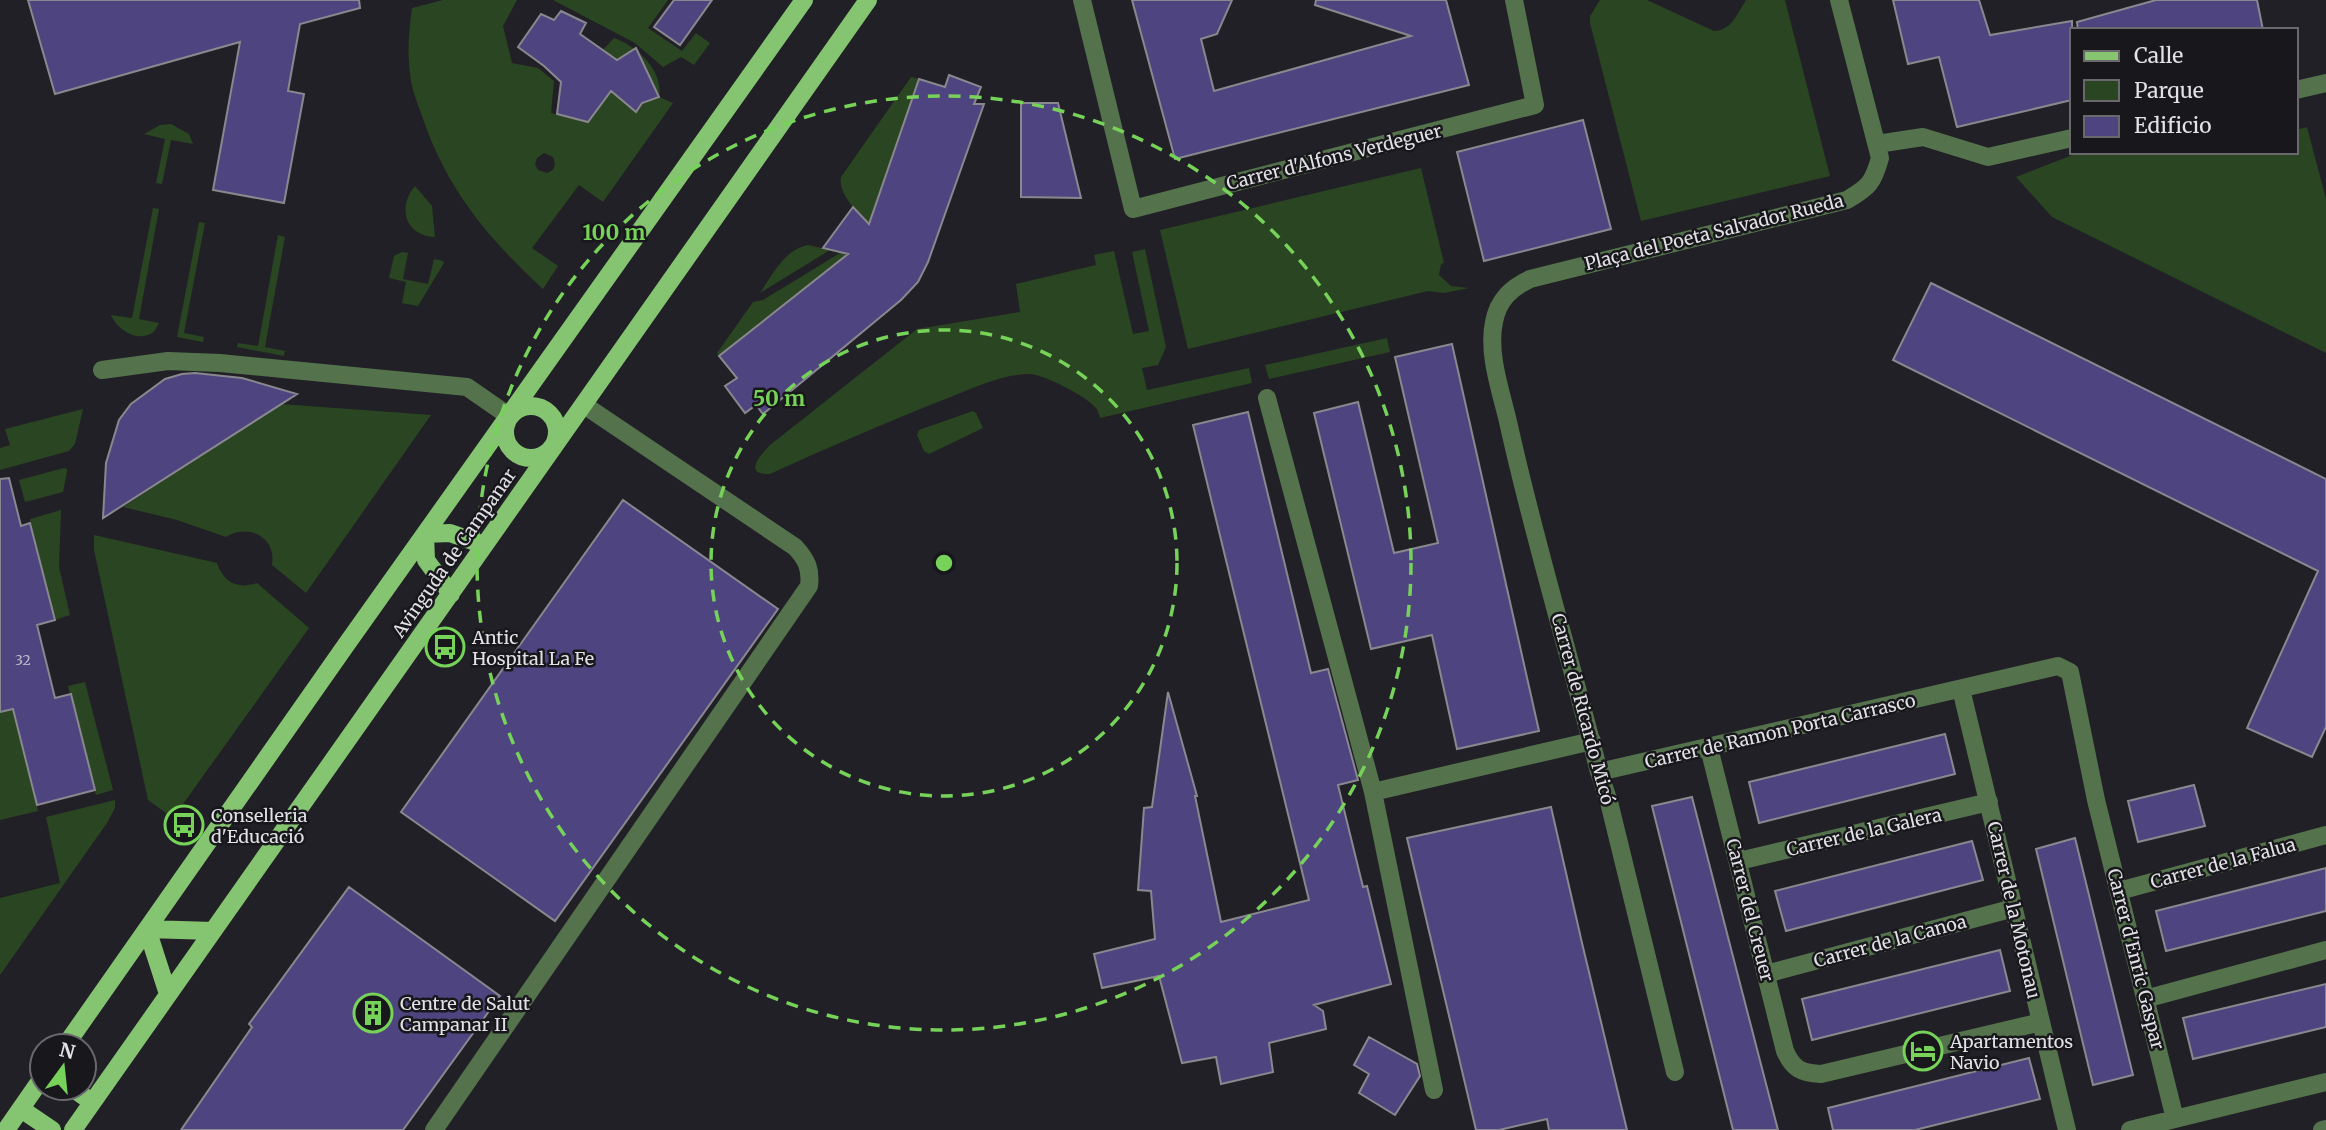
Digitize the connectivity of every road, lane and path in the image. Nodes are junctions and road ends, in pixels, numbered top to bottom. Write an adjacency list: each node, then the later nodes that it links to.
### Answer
1 (804, 0): 14 (main road, Avinguda de Campanar)
2 (868, 0): 13 (main road, Avinguda de Campanar)
3 (1082, 0): 4 (street, Carrer d'Alfons Verdeguer)
4 (1514, 0)
5 (1839, 0): 9 (street, Plaça del Poeta Salvador Rueda)
6 (2326, 83): 7 (street)
7 (2298, 90)
8 (2070, 138): 9 (street)
9 (1877, 144): 10 (street, Plaça del Poeta Salvador Rueda)
10 (1491, 346): 20 (street, Carrer de Ricardo Micó)
11 (102, 370): 14 (street)
12 (1267, 398): 23 (street)
13 (584, 405): 15 (main road, Avinguda de Campanar); 49 (street)
14 (509, 416): 15 (main road); 15 (main road); 16 (main road, Avinguda de Campanar)
15 (553, 448): 17 (main road, Avinguda de Campanar)
16 (425, 534): 17 (main road); 18 (main road); 30 (main road, Avinguda de Campanar)
17 (484, 545): 18 (main road, Avinguda de Campanar)
18 (451, 594): 31 (main road, Avinguda de Campanar)
19 (1961, 689): 21 (street, Carrer de Ramon Porta Carrasco); 24 (street, Carrer de Ramon Porta Carrasco); 25 (street, Carrer de la Motonau)
20 (1592, 741): 22 (street, Carrer de Ricardo Micó); 23 (street)
21 (1709, 748): 22 (street, Carrer de Ramon Porta Carrasco); 27 (street, Carrer del Creuer)
22 (1600, 772): 38 (street, Carrer de Ricardo Micó)
23 (1373, 792): 40 (street)
24 (2096, 800): 28 (street, Carrer d'Enric Gaspar)
25 (1989, 802): 27 (street, Carrer de la Galera); 29 (street, Carrer de la Motonau)
26 (2326, 835): 28 (street, Carrer de la Falua)
27 (1739, 861): 33 (street, Carrer del Creuer)
28 (2119, 891): 35 (street, Carrer d'Enric Gaspar)
29 (2014, 908): 33 (street, Carrer de la Canoa); 36 (street, Carrer de la Motonau)
30 (147, 929): 31 (main road); 34 (main road); 37 (main road, Avinguda de Campanar)
31 (214, 931): 34 (main road, Avinguda de Campanar)
32 (2326, 950): 35 (street)
33 (1766, 974): 36 (street, Carrer del Creuer)
34 (168, 994): 41 (main road, Avinguda de Campanar)
35 (2146, 999): 45 (street, Carrer d'Enric Gaspar)
36 (2041, 1022): 50 (street, Carrer de la Motonau)
37 (75, 1032)
38 (1675, 1072)
39 (2326, 1082): 45 (street)
40 (1434, 1090)
41 (98, 1093)
42 (28, 1099): 44 (main road)
43 (92, 1102): 48 (main road, Avinguda de Campanar)
44 (21, 1109): 46 (main road); 47 (main road)
45 (2175, 1119): 51 (street)
46 (6, 1130)
47 (52, 1130)
48 (73, 1130)
49 (434, 1130)
50 (2067, 1130)
51 (2130, 1130)

